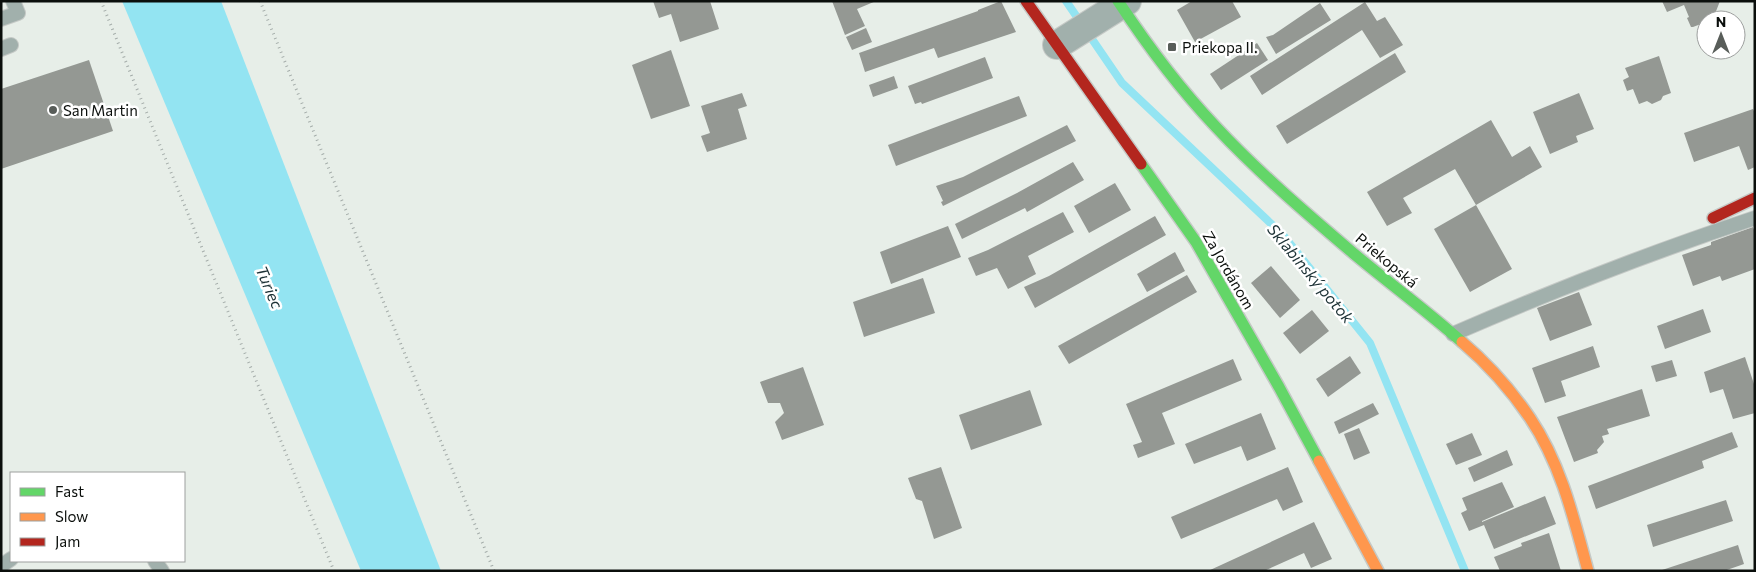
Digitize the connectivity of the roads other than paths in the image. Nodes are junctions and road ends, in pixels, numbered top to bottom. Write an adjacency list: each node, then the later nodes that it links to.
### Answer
1 (13, 1): 4 (lane)
2 (1026, 1): 5 (street, Za Jordánom)
3 (1116, 6): 5 (street); 9 (street, Priekopská)
4 (2, 17)
5 (1057, 45): 10 (street, Za Jordánom)
6 (1755, 198): 7 (street)
7 (1713, 218)
8 (1755, 218): 9 (lane)
9 (1453, 334): 11 (street, Priekopská)
10 (1378, 571)
11 (1588, 571)

